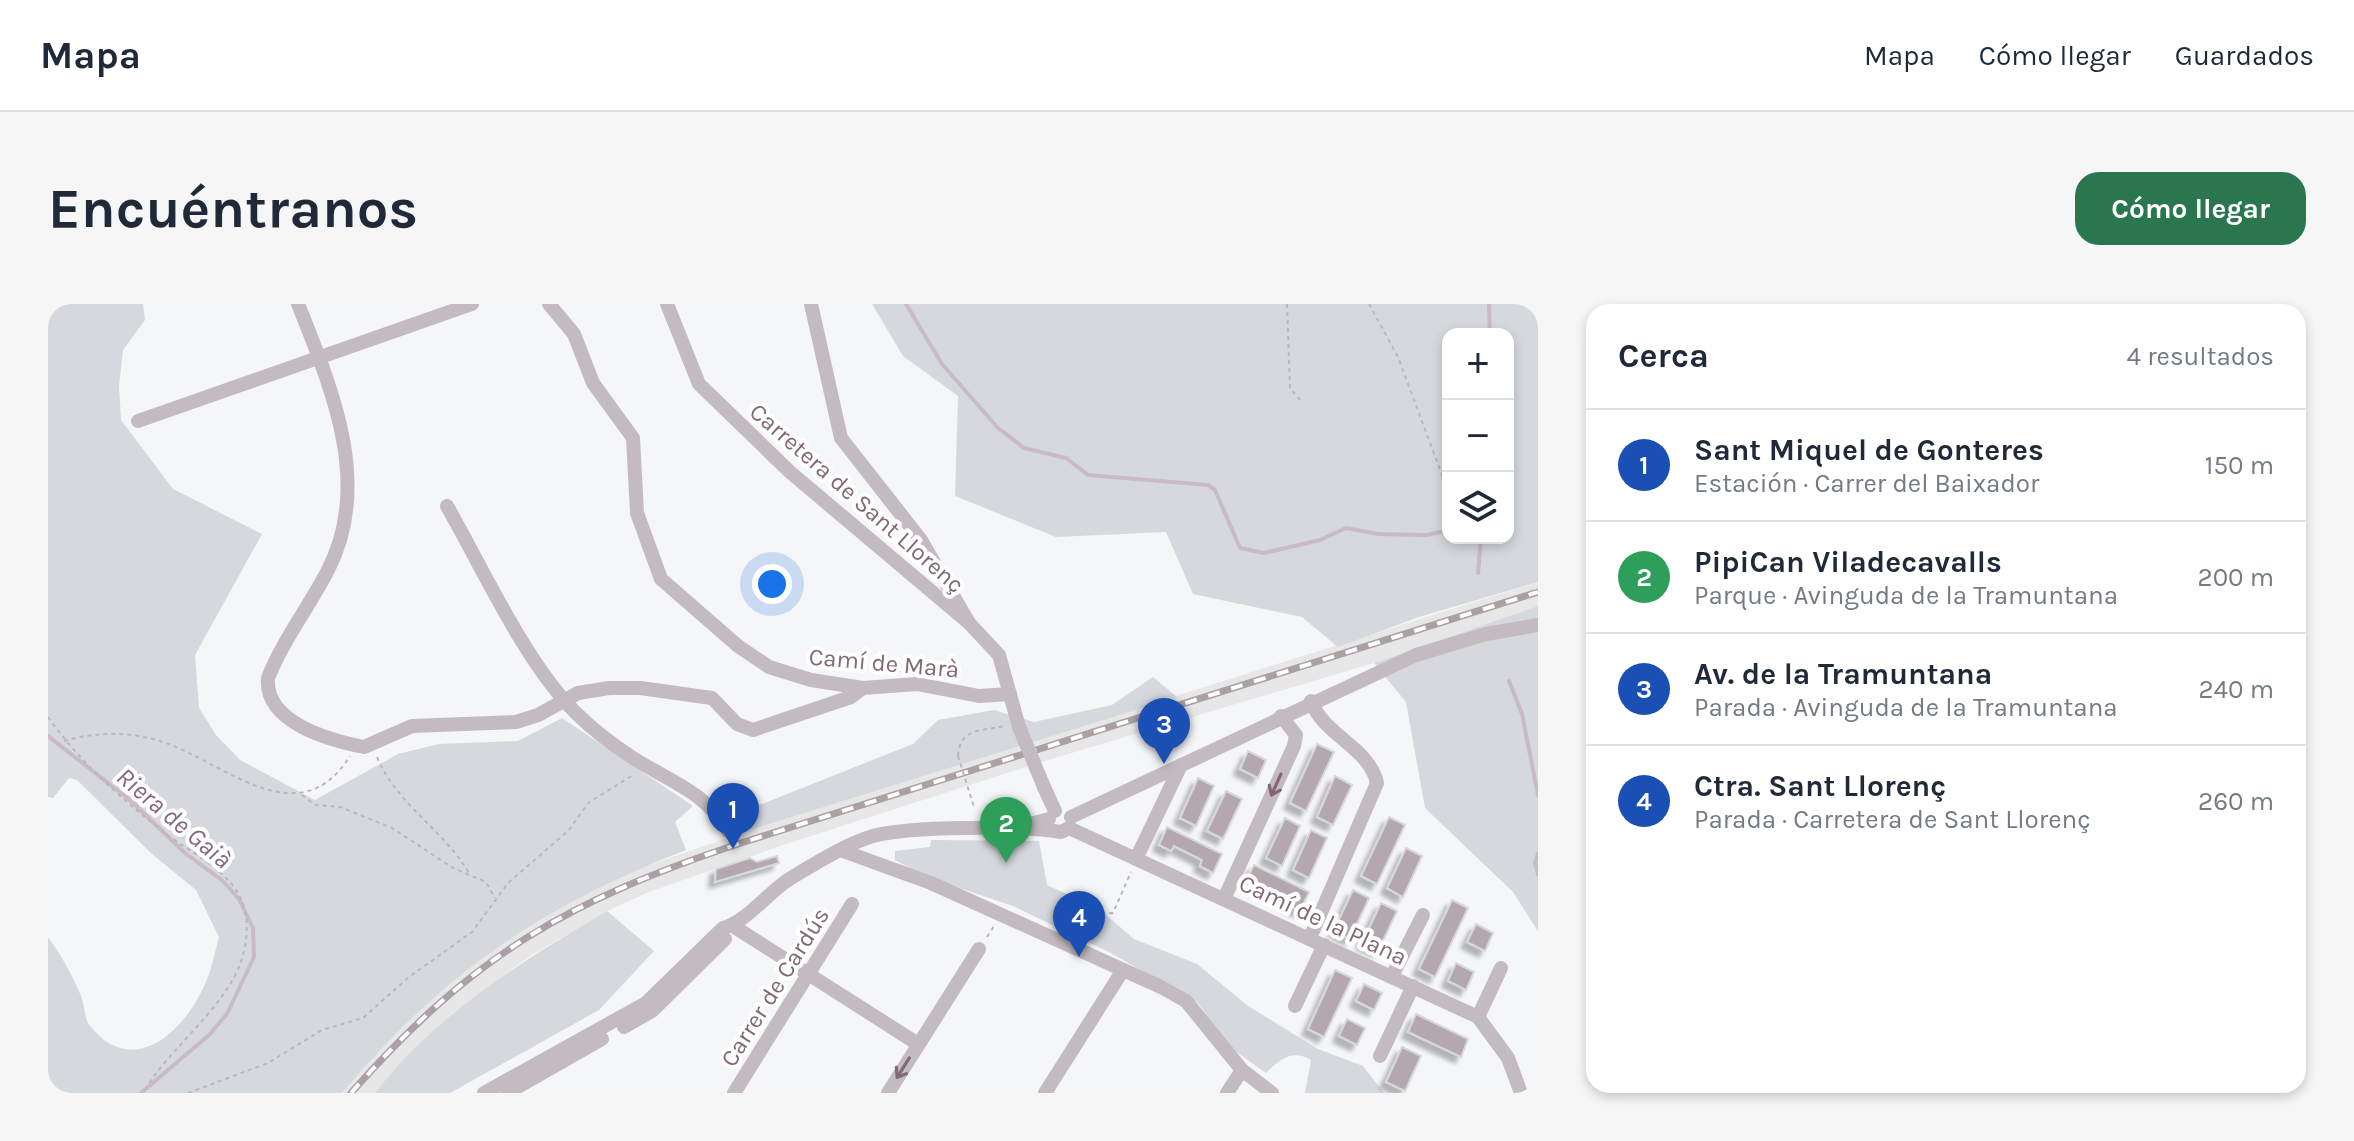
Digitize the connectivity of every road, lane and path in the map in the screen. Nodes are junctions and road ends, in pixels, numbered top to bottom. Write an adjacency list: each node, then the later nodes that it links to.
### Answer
1 (298, 304): 8 (street)
2 (472, 304): 8 (street)
3 (549, 304): 15 (street, Camí de Marà)
4 (667, 304): 13 (street, Carretera de Sant Llorenç)
5 (811, 304): 13 (street)
6 (1287, 304): 9 (path)
7 (1369, 304): 11 (path)
8 (319, 356): 10 (street); 26 (street)
9 (1301, 401)
10 (138, 421)
11 (1442, 475)
12 (447, 506): 17 (street)
13 (969, 623): 16 (street, Carretera de Sant Llorenç)
14 (1538, 625): 18 (street)
15 (863, 688): 16 (street, Camí de Marà); 17 (street)
16 (1010, 694): 22 (street, Carretera de Sant Llorenç)
17 (563, 699): 25 (street); 27 (street)
18 (1311, 701): 19 (street); 21 (street)
19 (1281, 716): 23 (street); 28 (street)
20 (48, 717): 24 (path)
21 (1318, 719): 23 (street); 46 (street)
22 (1018, 724): 32 (path, bridge); 33 (street, Carretera de Sant Llorenç, bridge)
23 (1296, 735): 40 (street, one-way to 40)
24 (63, 741): 30 (path); 59 (path)
25 (372, 744): 26 (street); 38 (path)
26 (355, 745): 30 (path)
27 (640, 762): 35 (street); 39 (path)
28 (1181, 765): 29 (street); 31 (street)
29 (1137, 785): 31 (street); 34 (street)
30 (299, 793): 38 (path)
31 (1161, 805): 37 (street)
32 (974, 807)
33 (1052, 820): 34 (street); 34 (street, Camí de la Plana); 36 (street)
34 (1070, 823): 37 (street, Camí de la Plana)
35 (728, 831)
36 (843, 851): 42 (street); 44 (street)
37 (1136, 859): 40 (street, Camí de la Plana); 45 (path)
38 (470, 875): 39 (path)
39 (496, 899): 60 (path)
40 (1224, 899): 46 (street, Camí de la Plana)
41 (852, 904): 51 (street, Carrer de Cardús)
42 (1001, 915): 48 (path); 50 (street)
43 (1423, 915): 52 (street)
44 (733, 926): 51 (street); 61 (street); 62 (street)
45 (1084, 938)
46 (1310, 938): 47 (street, Camí de la Plana)
47 (1324, 945): 52 (street, Camí de la Plana); 54 (street)
48 (979, 949): 56 (street)
49 (1501, 968): 55 (street)
50 (1123, 970): 58 (street); 65 (street)
51 (808, 976): 56 (street); 63 (street, Carrer de Cardús)
52 (1392, 976): 53 (street, Camí de la Plana)
53 (1413, 986): 55 (street, Camí de la Plana); 57 (street)
54 (1295, 1006)
55 (1478, 1017): 68 (street, Camí de la Plana)
56 (918, 1044): 64 (street, one-way to 64)
57 (1380, 1056)
58 (1242, 1070): 66 (street); 67 (street)
59 (143, 1093)
60 (188, 1093)
61 (484, 1093)
62 (507, 1093)
63 (734, 1093)
64 (888, 1093)
65 (1045, 1093)
66 (1227, 1093)
67 (1272, 1093)
68 (1521, 1093)

